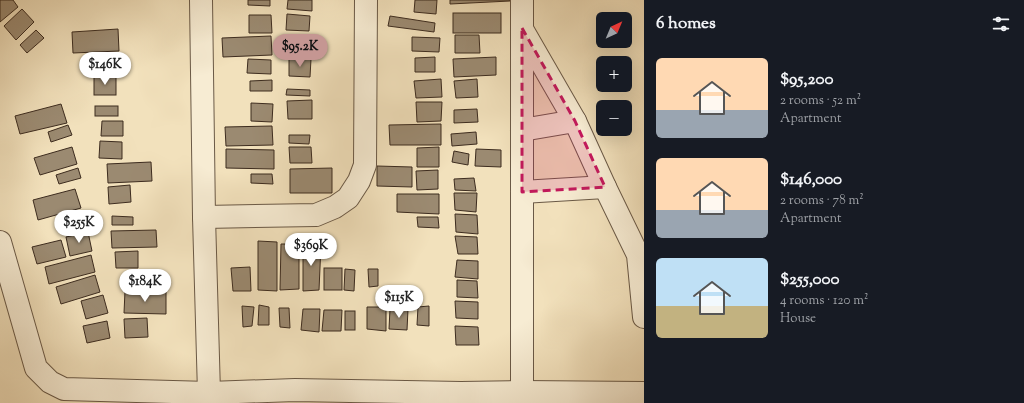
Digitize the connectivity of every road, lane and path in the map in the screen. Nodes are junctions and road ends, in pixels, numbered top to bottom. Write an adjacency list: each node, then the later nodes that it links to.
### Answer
1 (201, 0): 9 (street)
2 (366, 0): 9 (street)
3 (522, 0): 4 (street)
4 (522, 28): 5 (street); 6 (street)
5 (575, 121): 6 (street); 7 (street)
6 (522, 130): 8 (street)
7 (605, 187): 8 (street); 11 (street)
8 (522, 192): 12 (street)
9 (204, 217): 13 (street)
10 (0, 242): 13 (street)
11 (644, 316)
12 (522, 392): 14 (street); 16 (street)
13 (209, 393): 15 (street)
14 (644, 393)
15 (295, 396): 16 (street)
16 (461, 398)

